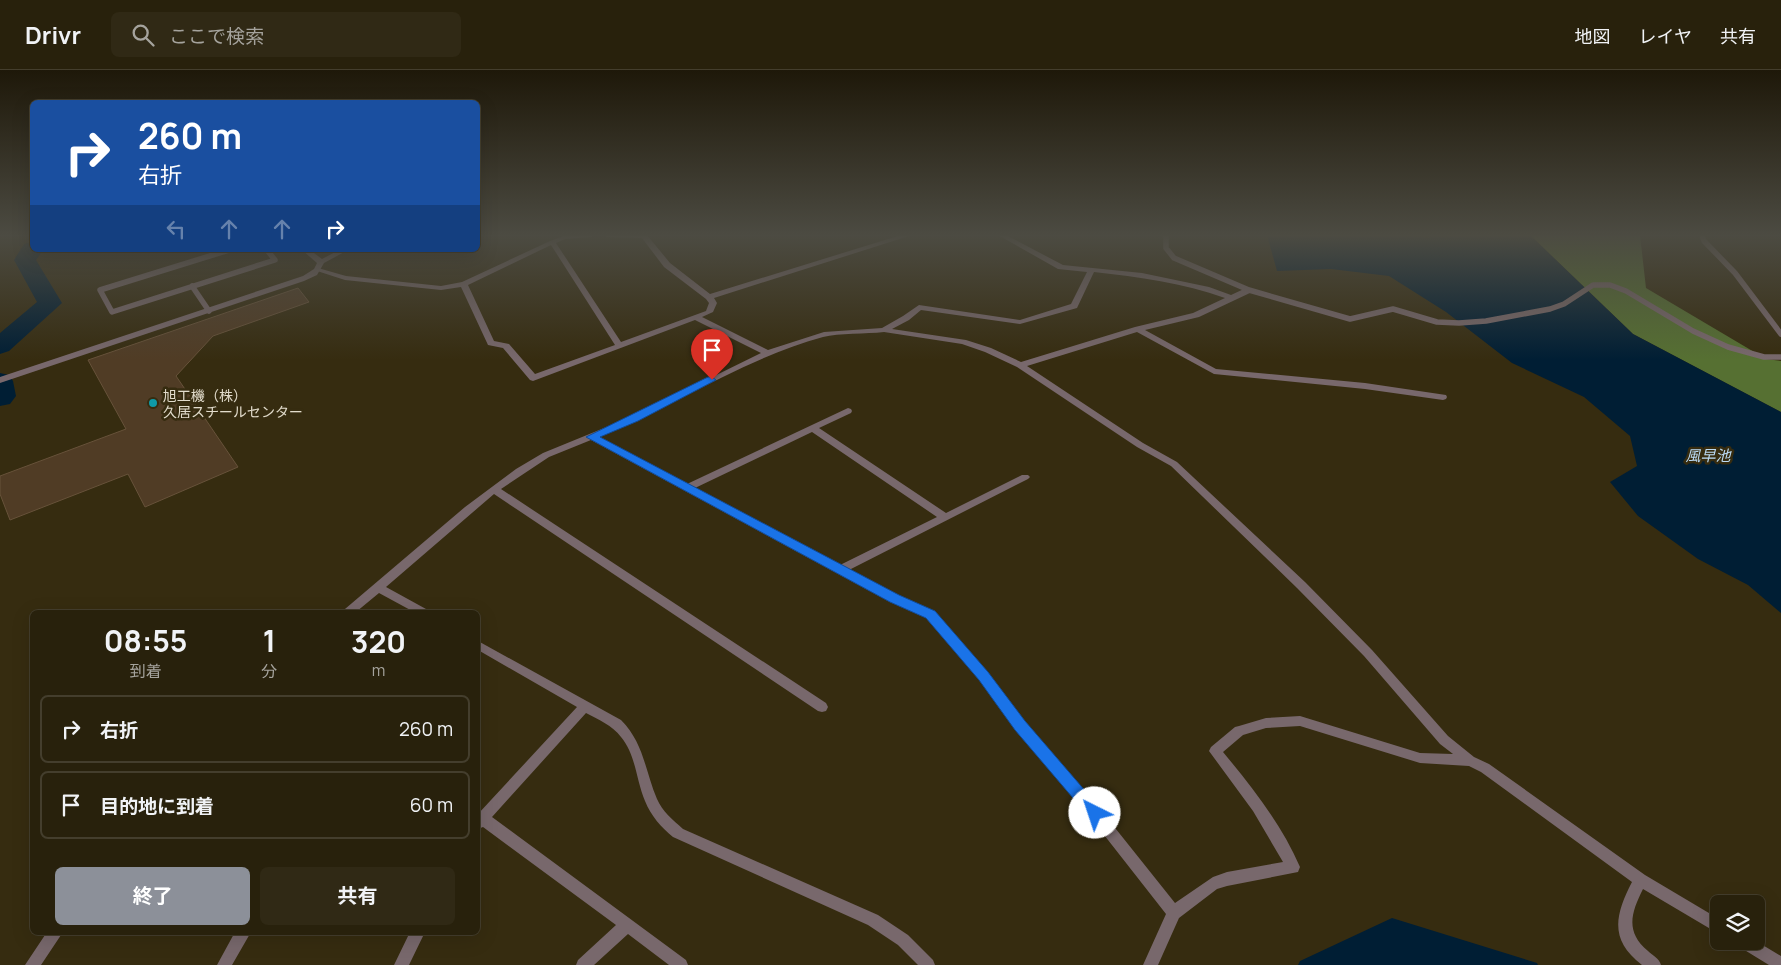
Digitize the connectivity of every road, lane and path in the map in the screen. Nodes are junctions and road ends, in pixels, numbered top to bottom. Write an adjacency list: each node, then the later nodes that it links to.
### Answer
1 (143, 277): 14 (lane)
2 (221, 277): 14 (lane)
3 (308, 277): 18 (street)
4 (343, 277): 13 (street)
5 (479, 277): 13 (street)
6 (575, 277): 23 (street)
7 (682, 277): 16 (street)
8 (774, 277): 16 (street)
9 (1089, 277): 21 (street)
10 (1150, 277): 17 (street)
11 (1218, 277): 15 (lane)
12 (1738, 277): 22 (lane)
13 (464, 284): 23 (street)
14 (192, 286): 18 (lane)
15 (1249, 290): 17 (street); 25 (lane)
16 (709, 297): 19 (street)
17 (1231, 298): 20 (street)
18 (209, 311): 27 (street)
19 (698, 318): 23 (street); 24 (street)
20 (1138, 329): 26 (street); 28 (street)
21 (884, 330): 24 (street); 26 (street)
22 (1781, 334)
23 (619, 345)
24 (767, 353): 31 (street)
25 (1781, 357)
26 (1020, 365): 43 (street)
27 (0, 380)
28 (1442, 397)
29 (848, 411): 30 (street)
30 (812, 428): 33 (street); 35 (street)
31 (592, 437): 33 (street); 34 (street)
32 (1025, 477): 35 (street)
33 (686, 488): 36 (street)
34 (495, 490): 37 (street); 42 (street)
35 (945, 517): 36 (street)
36 (840, 570): 46 (street)
37 (379, 588): 38 (street); 39 (street)
38 (352, 610)
39 (418, 610)
40 (480, 646): 41 (street)
41 (585, 706): 44 (street); 59 (street)
42 (822, 707)
43 (1470, 761): 45 (street); 46 (street)
44 (480, 821): 48 (street)
45 (1640, 880): 47 (street); 61 (street)
46 (1174, 913): 60 (street)
47 (1710, 922)
48 (627, 925): 57 (street); 58 (street)
49 (54, 935): 54 (street)
50 (242, 935): 55 (street)
51 (416, 935): 56 (street)
52 (1758, 950): 53 (street)
53 (1781, 964)
54 (32, 965)
55 (224, 965)
56 (401, 965)
57 (583, 965)
58 (681, 965)
59 (928, 965)
60 (1150, 965)
61 (1654, 965)

